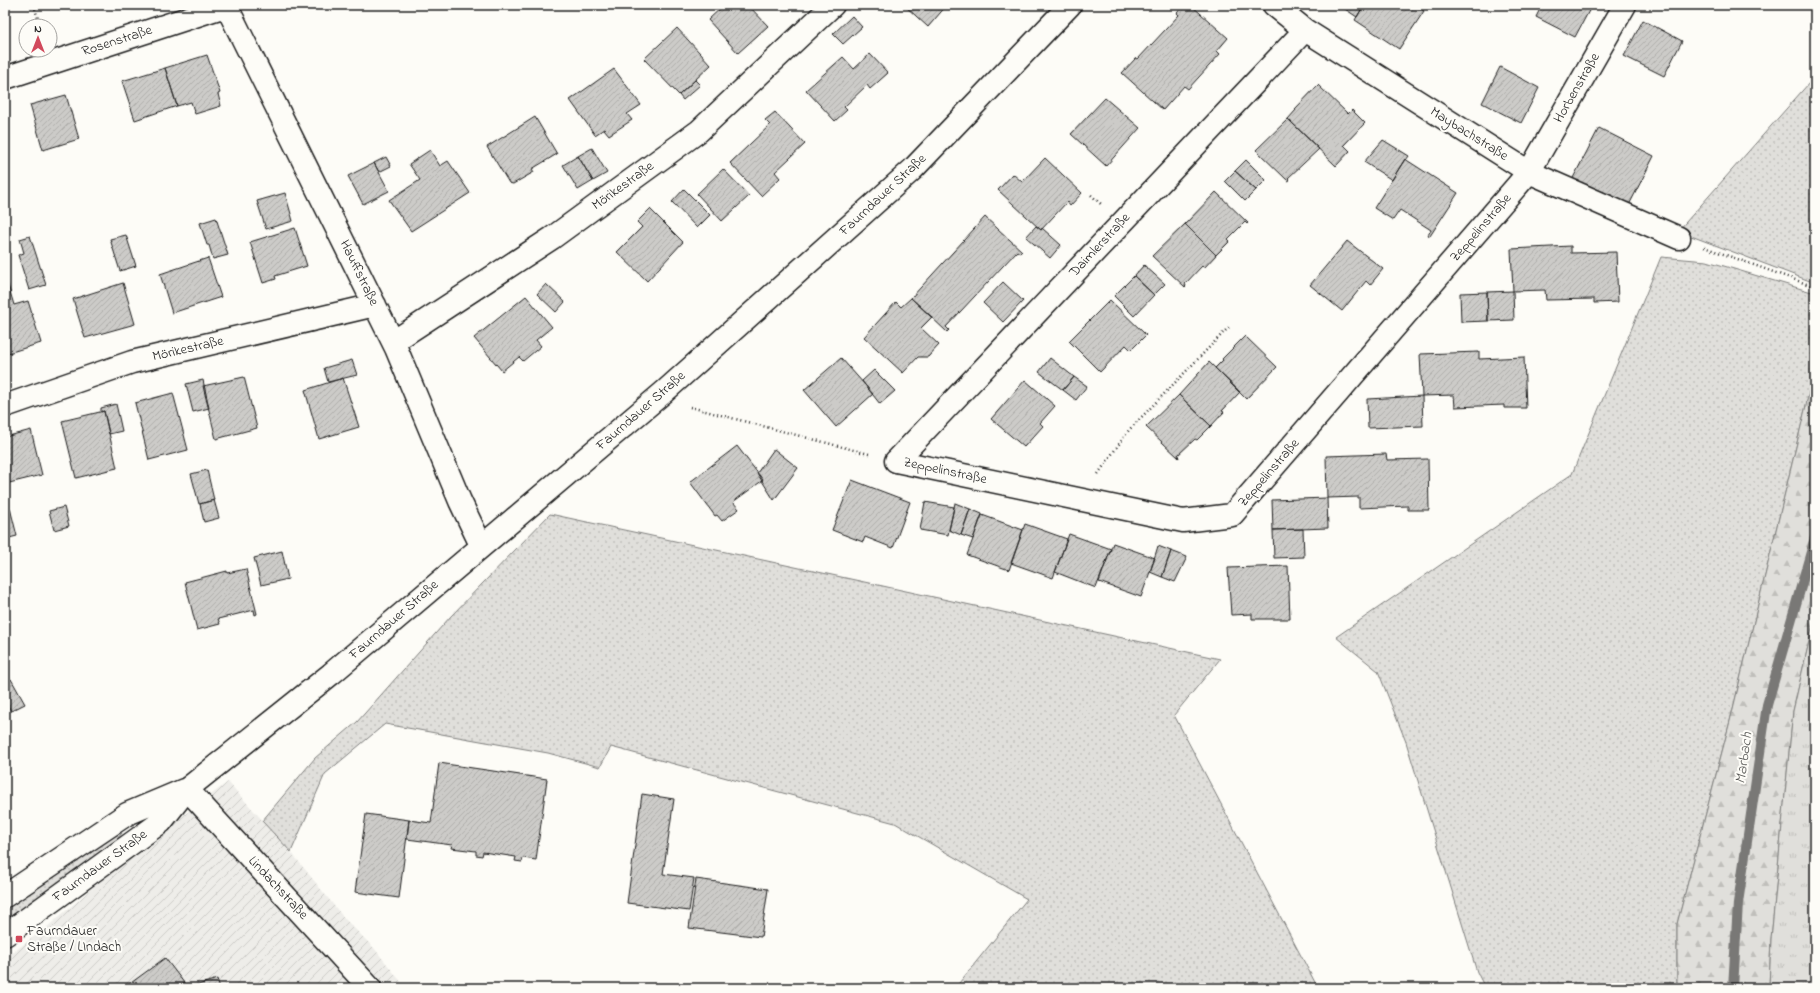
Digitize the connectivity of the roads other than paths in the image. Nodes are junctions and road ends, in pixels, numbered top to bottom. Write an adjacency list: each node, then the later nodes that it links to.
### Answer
1 (227, 5): 7 (street, Rosenstraße); 10 (street, Hauffstraße)
2 (833, 5): 11 (street, Mörikestraße)
3 (1070, 5): 14 (street, Faurndauer Straße)
4 (1274, 5): 6 (street, Maybachstraße)
5 (1626, 5): 8 (street, Horbenstraße)
6 (1305, 30): 8 (street, Maybachstraße); 13 (street, Daimlerstraße)
7 (5, 78)
8 (1529, 172): 9 (street, Maybachstraße); 13 (street, Zeppelinstraße)
9 (1679, 238)
10 (375, 305): 11 (street, Hauffstraße); 12 (street, Mörikestraße)
11 (393, 342): 14 (street, Hauffstraße)
12 (5, 406)
13 (896, 461)
14 (481, 545): 15 (street, Faurndauer Straße)
15 (187, 789): 16 (street, Faurndauer Straße); 17 (street, Faurndauer Straße); 18 (street, Lindachstraße)
16 (5, 896)
17 (5, 935)
18 (370, 988)

